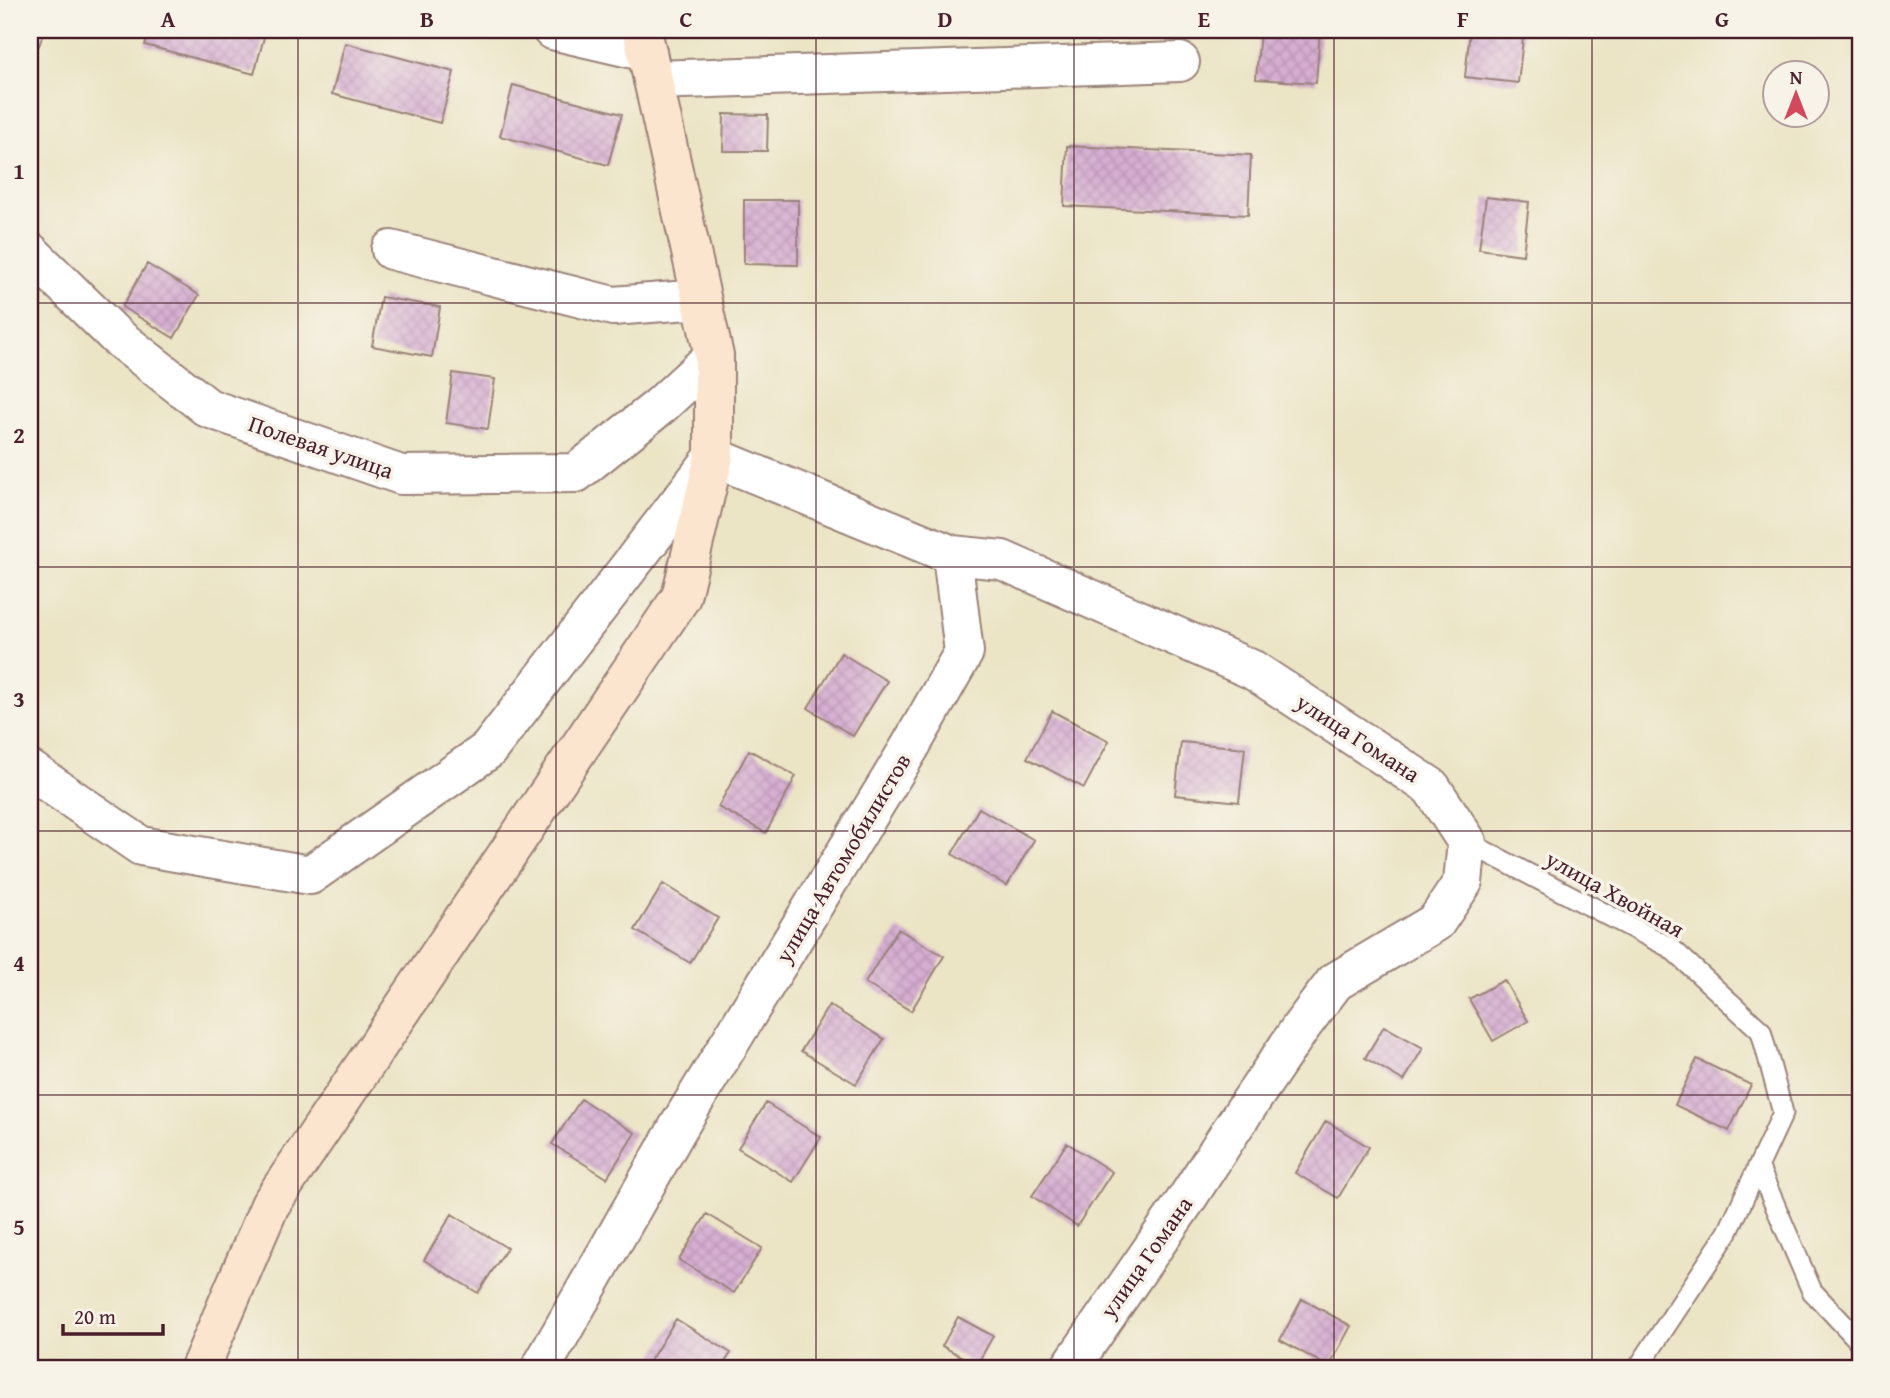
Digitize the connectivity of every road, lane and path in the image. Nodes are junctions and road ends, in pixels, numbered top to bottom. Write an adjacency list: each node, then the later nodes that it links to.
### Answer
1 (33, 30): 3 (lane)
2 (552, 30): 4 (street)
3 (30, 40)
4 (648, 54): 5 (street); 8 (street)
5 (1180, 62)
6 (391, 250): 8 (street)
7 (30, 253): 9 (street, Полевая улица)
8 (701, 299): 9 (street)
9 (714, 356): 10 (street)
10 (714, 457): 11 (street); 12 (street); 16 (street)
11 (951, 555): 13 (street, улица Гомана); 17 (street, улица Автомобилистов)
12 (30, 770)
13 (1466, 842): 14 (lane, улица Хвойная); 18 (street, улица Гомана)
14 (1758, 1167): 15 (lane); 19 (lane, улица Хвойная)
15 (1860, 1342)
16 (200, 1368)
17 (541, 1368)
18 (1070, 1368)
19 (1638, 1368)

